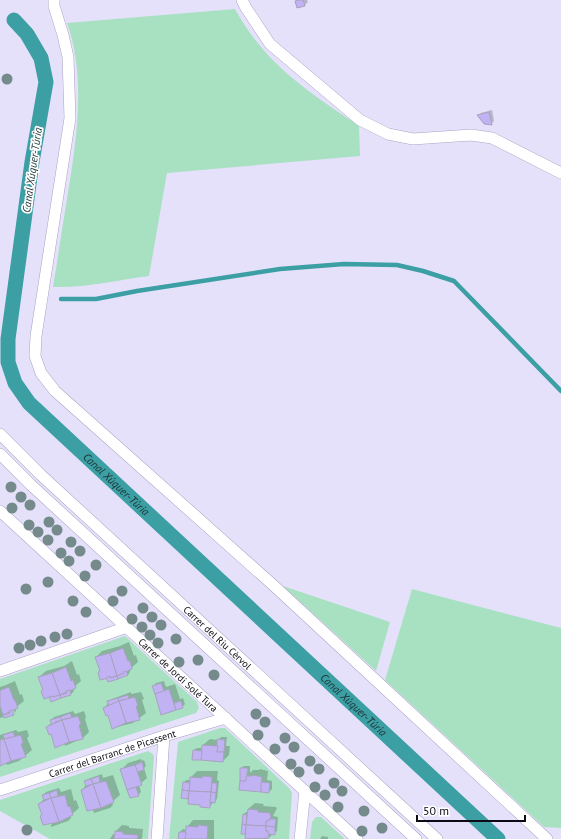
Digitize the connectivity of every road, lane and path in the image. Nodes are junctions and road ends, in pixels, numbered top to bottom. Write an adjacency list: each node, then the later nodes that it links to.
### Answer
1 (54, 0): 18 (street)
2 (242, 0): 3 (street)
3 (561, 173)
4 (0, 434): 17 (street, Carrer del Riu Cèrvol)
5 (0, 454): 16 (street, Carrer del Riu Cèrvol)
6 (0, 510): 7 (street, Carrer de Jordi Solé Tura)
7 (127, 627): 8 (street); 9 (street, Carrer de Jordi Solé Tura)
8 (0, 671)
9 (226, 718): 10 (street, Carrer del Barranc de Picassent); 12 (street, Carrer de Jordi Solé Tura)
10 (164, 736): 11 (street, Carrer del Barranc de Picassent); 13 (street)
11 (0, 790)
12 (305, 791): 14 (street); 15 (street, Carrer de Jordi Solé Tura)
13 (157, 839)
14 (300, 839)
15 (357, 839)
16 (416, 839)
17 (437, 839)
18 (547, 839)

